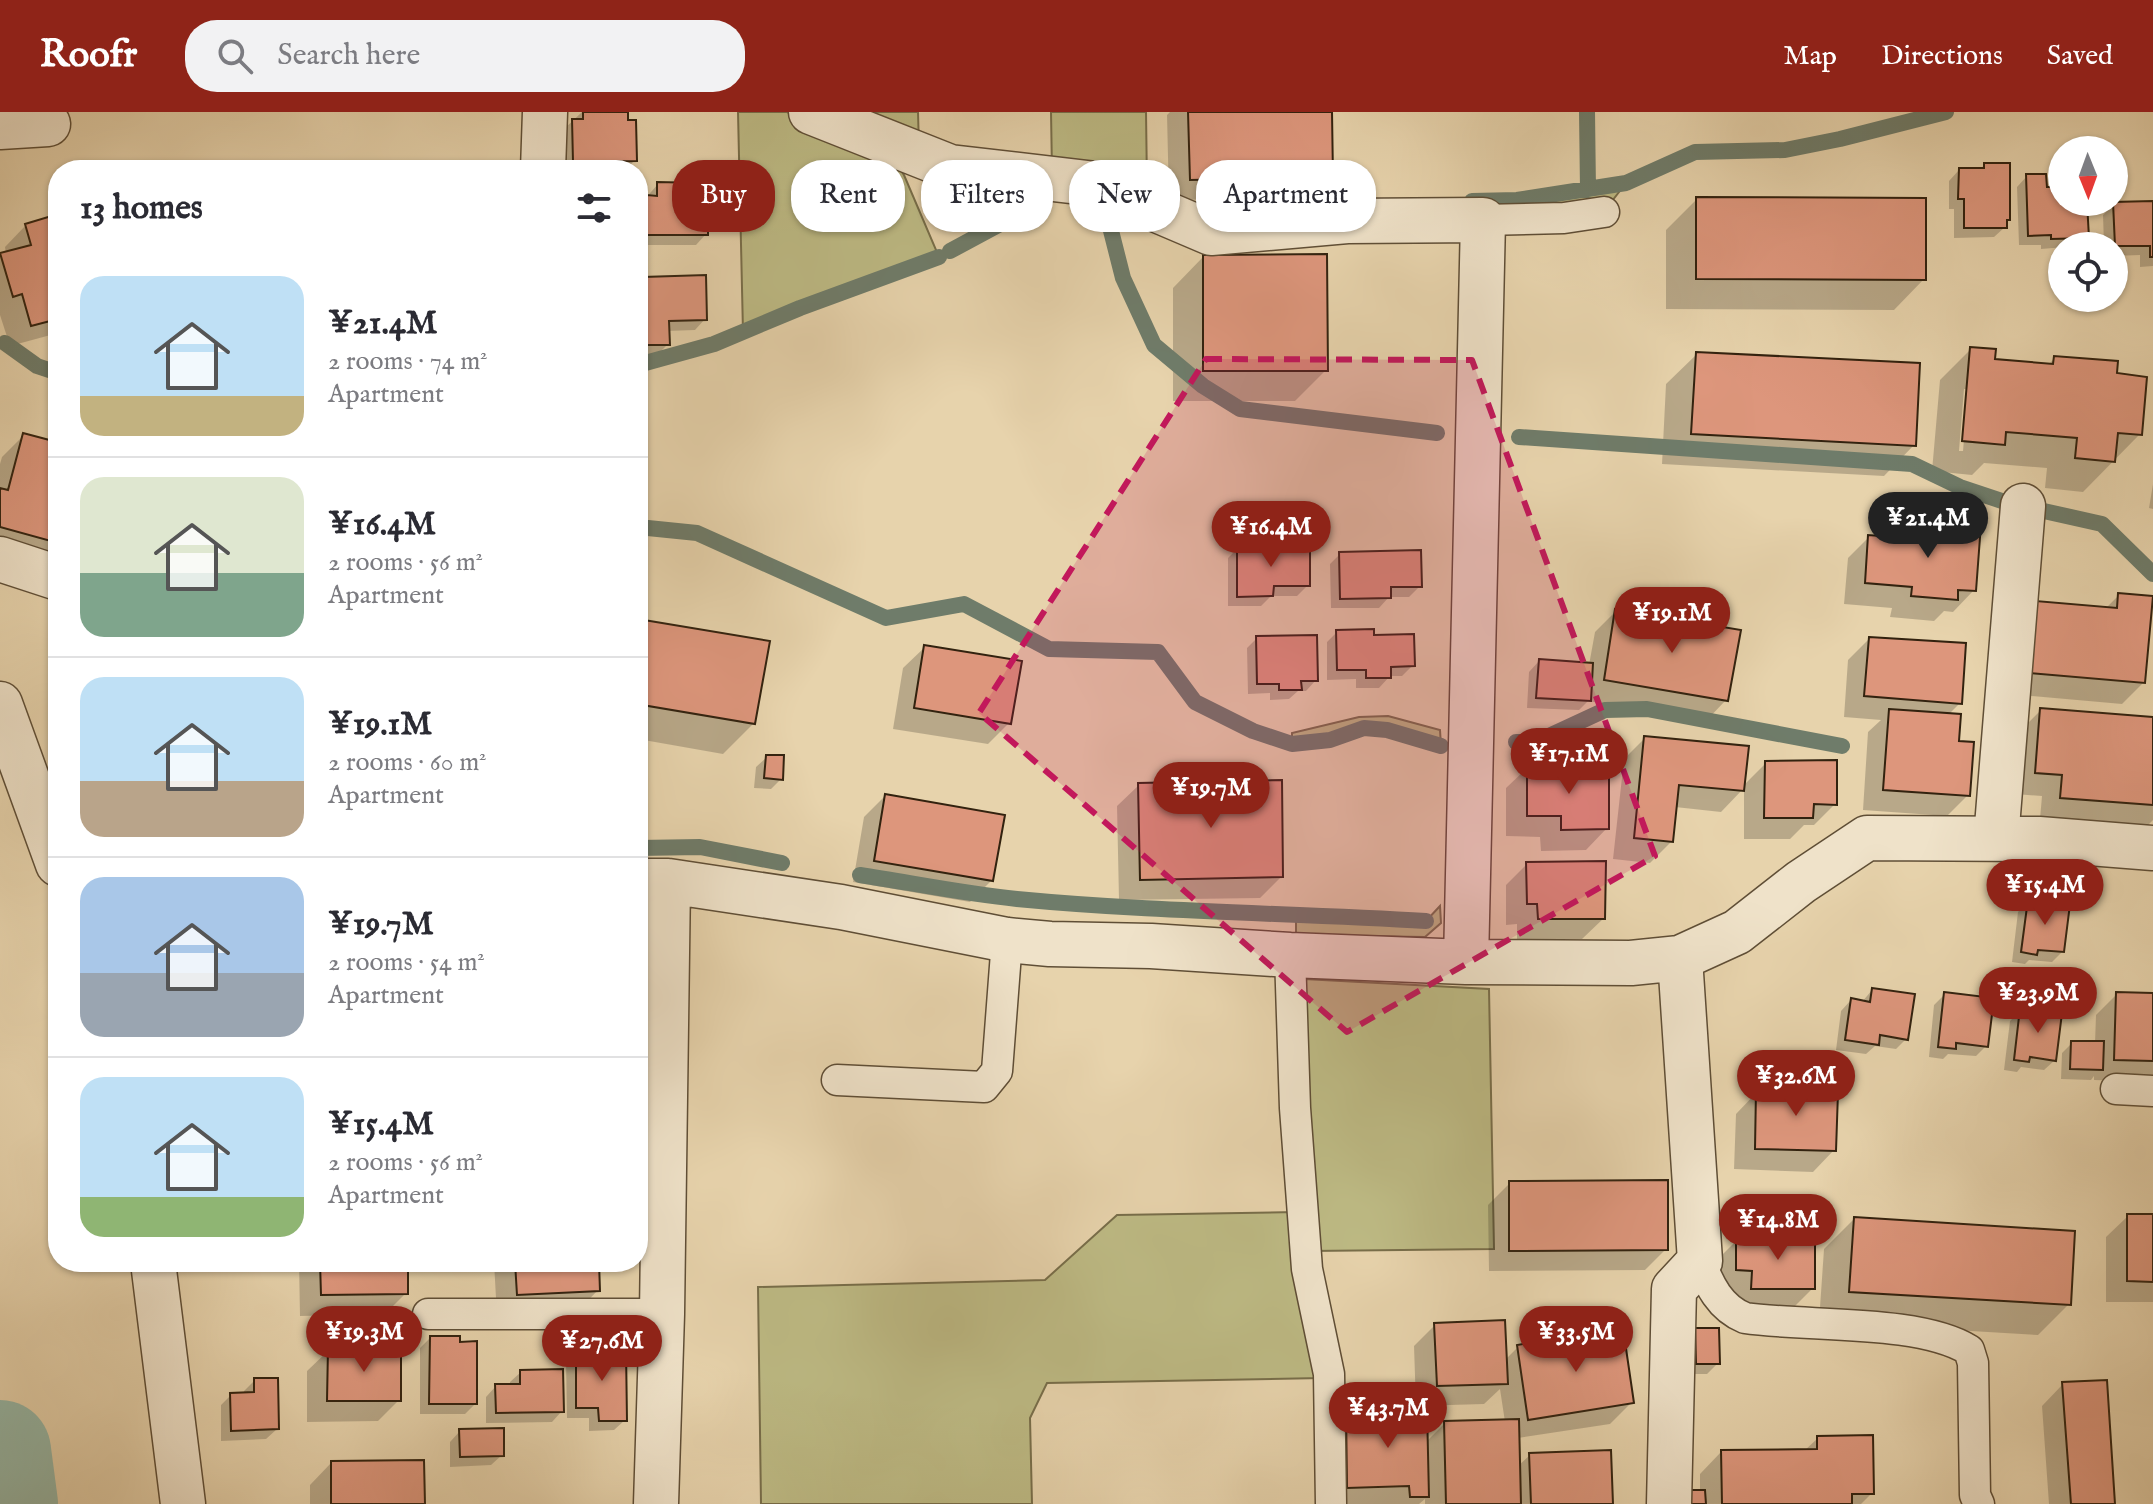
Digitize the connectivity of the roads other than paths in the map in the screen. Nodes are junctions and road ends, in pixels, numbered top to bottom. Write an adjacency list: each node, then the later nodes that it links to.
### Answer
1 (545, 112): 5 (street)
2 (811, 112): 7 (street)
3 (48, 124): 4 (street)
4 (0, 127)
5 (543, 160)
6 (1604, 212): 7 (lane)
7 (1483, 220): 19 (street)
8 (2023, 506): 13 (street)
9 (0, 559): 10 (street)
10 (48, 575)
11 (0, 704): 12 (street)
12 (48, 836)
13 (1996, 839): 14 (street); 18 (street)
14 (2153, 848)
15 (653, 881): 16 (street); 26 (street)
16 (1007, 940): 17 (street); 20 (lane)
17 (1290, 955): 19 (street); 29 (lane)
18 (1680, 958): 19 (street); 23 (street)
19 (1466, 962)
20 (837, 1080)
21 (2116, 1089): 22 (lane)
22 (2153, 1091)
23 (1700, 1261): 30 (street); 31 (lane)
24 (154, 1272): 27 (street)
25 (428, 1314): 26 (lane)
26 (662, 1314): 28 (street)
27 (183, 1504)
28 (656, 1504)
29 (1331, 1504)
30 (1669, 1504)
31 (1979, 1504)

